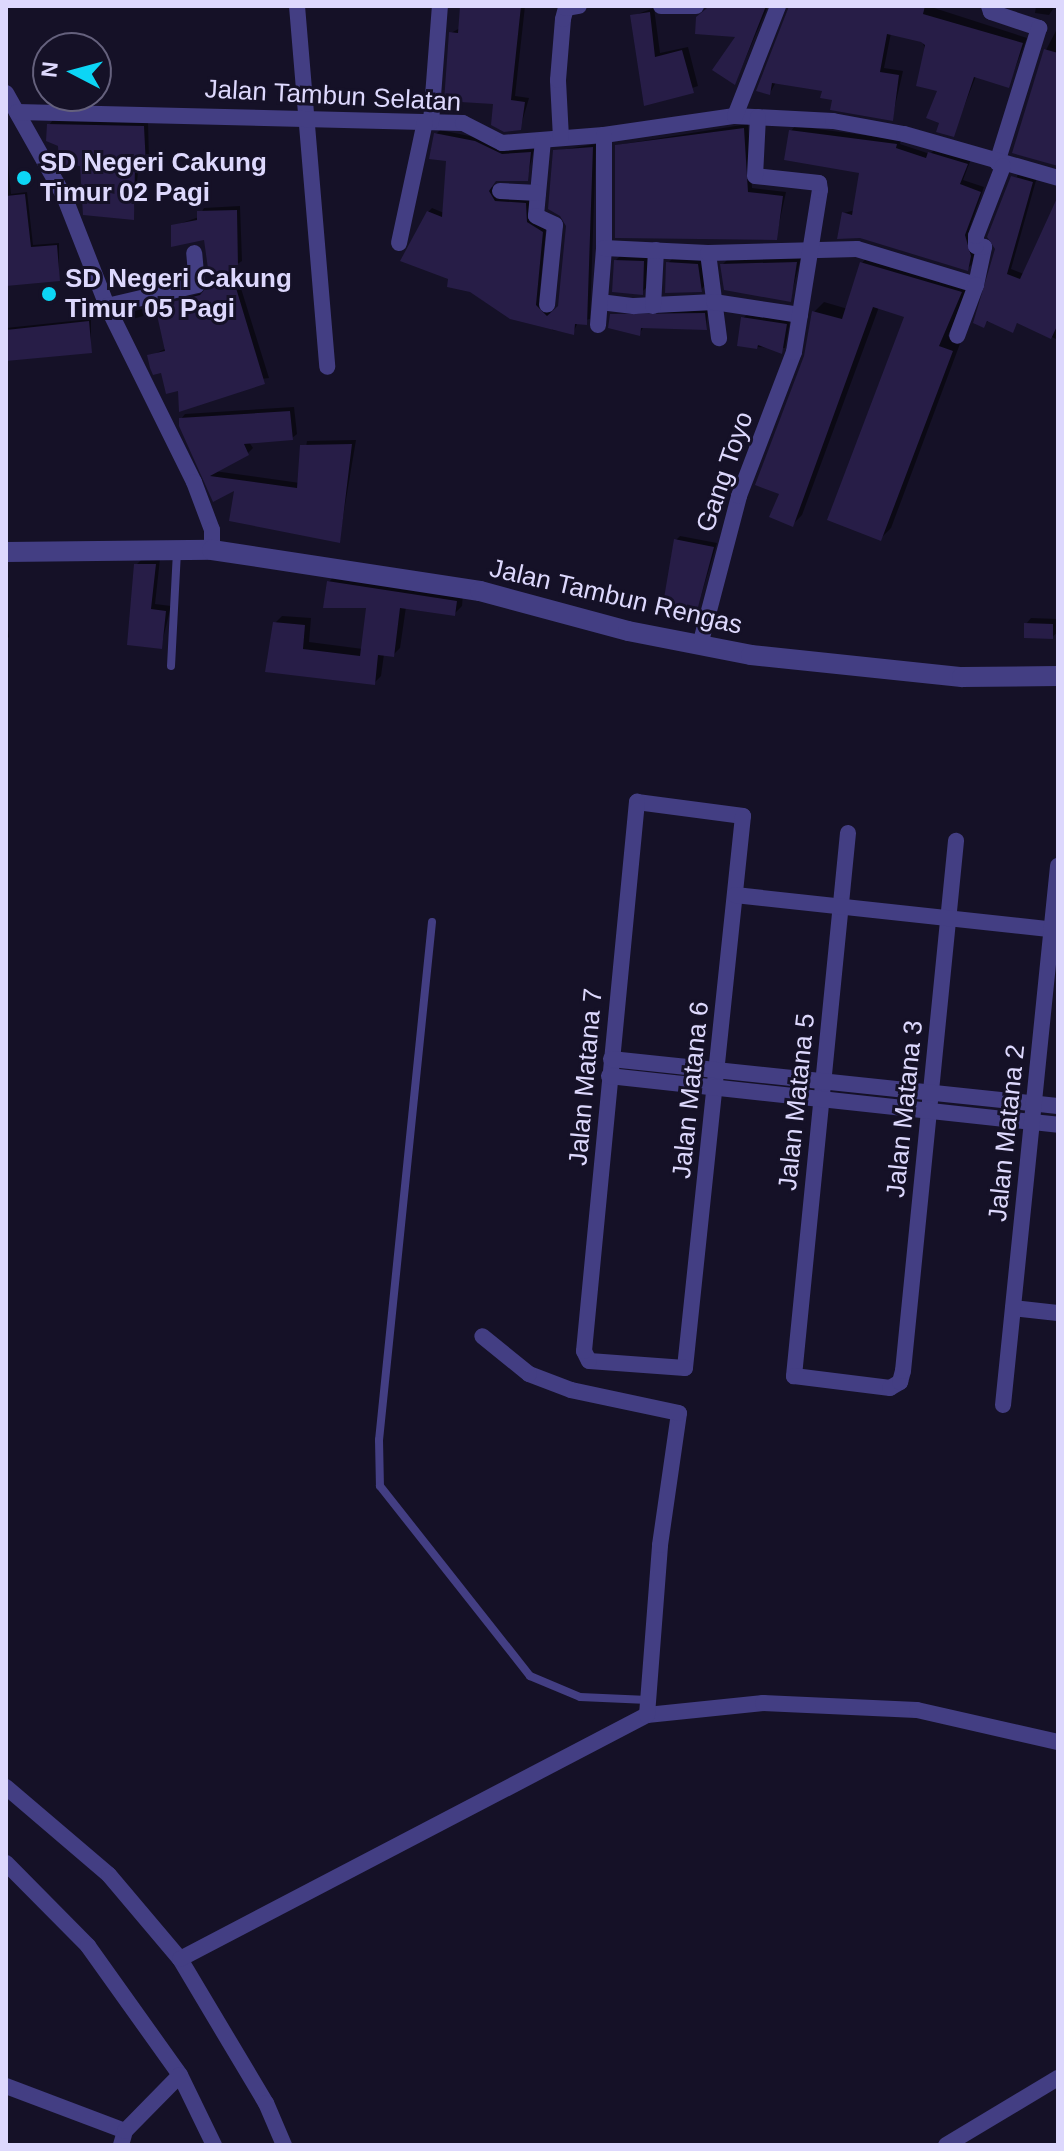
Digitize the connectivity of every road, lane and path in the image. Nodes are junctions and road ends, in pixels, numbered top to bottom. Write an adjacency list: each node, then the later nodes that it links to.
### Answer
1 (297, 6): 12 (street)
2 (440, 6): 13 (street)
3 (579, 6): 15 (street)
4 (661, 6): 5 (street)
5 (696, 6)
6 (776, 6): 10 (street)
7 (989, 6): 17 (street)
8 (6, 93): 9 (street)
9 (17, 112): 12 (street, Jalan Tambun Selatan); 31 (street)
10 (735, 116): 11 (street, Jalan Tambun Selatan); 14 (street, Jalan Tambun Selatan)
11 (758, 117): 17 (street, Jalan Tambun Selatan); 23 (street, Gang Toyo)
12 (306, 118): 13 (street, Jalan Tambun Selatan); 37 (street)
13 (428, 122): 16 (street, Jalan Tambun Selatan); 21 (street)
14 (604, 135): 15 (street, Jalan Tambun Selatan); 22 (street)
15 (561, 138): 16 (street, Jalan Tambun Selatan)
16 (543, 140): 20 (street)
17 (1000, 165): 18 (street, Jalan Tambun Selatan); 27 (street)
18 (1058, 178)
19 (500, 191): 20 (street)
20 (538, 193): 30 (street)
21 (399, 243)
22 (604, 248): 24 (street); 28 (street)
23 (813, 248): 26 (street); 27 (street); 33 (street, Gang Toyo)
24 (656, 250): 26 (street); 32 (street)
25 (194, 253): 31 (street)
26 (708, 253): 29 (street)
27 (976, 285): 35 (street)
28 (600, 302): 32 (street); 34 (street)
29 (714, 302): 32 (street); 33 (street); 36 (street)
30 (547, 305)
31 (107, 306): 38 (street)
32 (653, 306)
33 (800, 315): 41 (street, Gang Toyo)
34 (598, 325)
35 (957, 336)
36 (719, 338)
37 (327, 367)
38 (212, 541): 39 (street, Jalan Tambun Rengas); 41 (street, Jalan Tambun Rengas)
39 (177, 547): 40 (street, Jalan Tambun Rengas); 42 (lane)
40 (6, 552)
41 (703, 630): 43 (street, Jalan Tambun Rengas)
42 (171, 666)
43 (1058, 676)
44 (637, 802): 48 (street, Jalan Matana 6); 53 (street, Jalan Matana 7)
45 (848, 833): 49 (street, Jalan Matana 5)
46 (956, 841): 50 (street, Jalan Matana 3)
47 (1058, 866): 52 (street, Jalan Matana 2)
48 (735, 895): 49 (street); 54 (street, Jalan Matana 6)
49 (840, 906): 50 (street); 56 (street, Jalan Matana 5)
50 (948, 918): 52 (street); 58 (street, Jalan Matana 3)
51 (432, 922): 71 (lane)
52 (1055, 929): 60 (street, Jalan Matana 2)
53 (611, 1059): 54 (street); 55 (street, Jalan Matana 7)
54 (718, 1070): 56 (street); 57 (street, Jalan Matana 6)
55 (609, 1076): 57 (street); 68 (street, Jalan Matana 7)
56 (823, 1081): 58 (street); 59 (street, Jalan Matana 5)
57 (716, 1088): 59 (street); 68 (street, Jalan Matana 6)
58 (931, 1092): 60 (street); 62 (street, Jalan Matana 3)
59 (821, 1099): 62 (street); 69 (street, Jalan Matana 5)
60 (1034, 1103): 61 (street); 63 (street, Jalan Matana 2)
61 (1058, 1106)
62 (929, 1111): 63 (street); 69 (street, Jalan Matana 3)
63 (1032, 1122): 64 (street); 65 (street, Jalan Matana 2)
64 (1058, 1125)
65 (1013, 1308): 66 (street); 70 (street, Jalan Matana 2)
66 (1058, 1313)
67 (482, 1336): 71 (street)
68 (685, 1368)
69 (900, 1382)
70 (1003, 1405)
71 (648, 1707): 72 (street); 75 (street)
72 (1058, 1742)
73 (6, 1787): 75 (street)
74 (6, 1863): 76 (street)
75 (180, 1959): 81 (street)
76 (180, 2075): 79 (street); 80 (street)
77 (1058, 2078): 82 (street)
78 (6, 2086): 79 (street)
79 (123, 2138)
80 (214, 2145)
81 (284, 2145)
82 (946, 2145)

